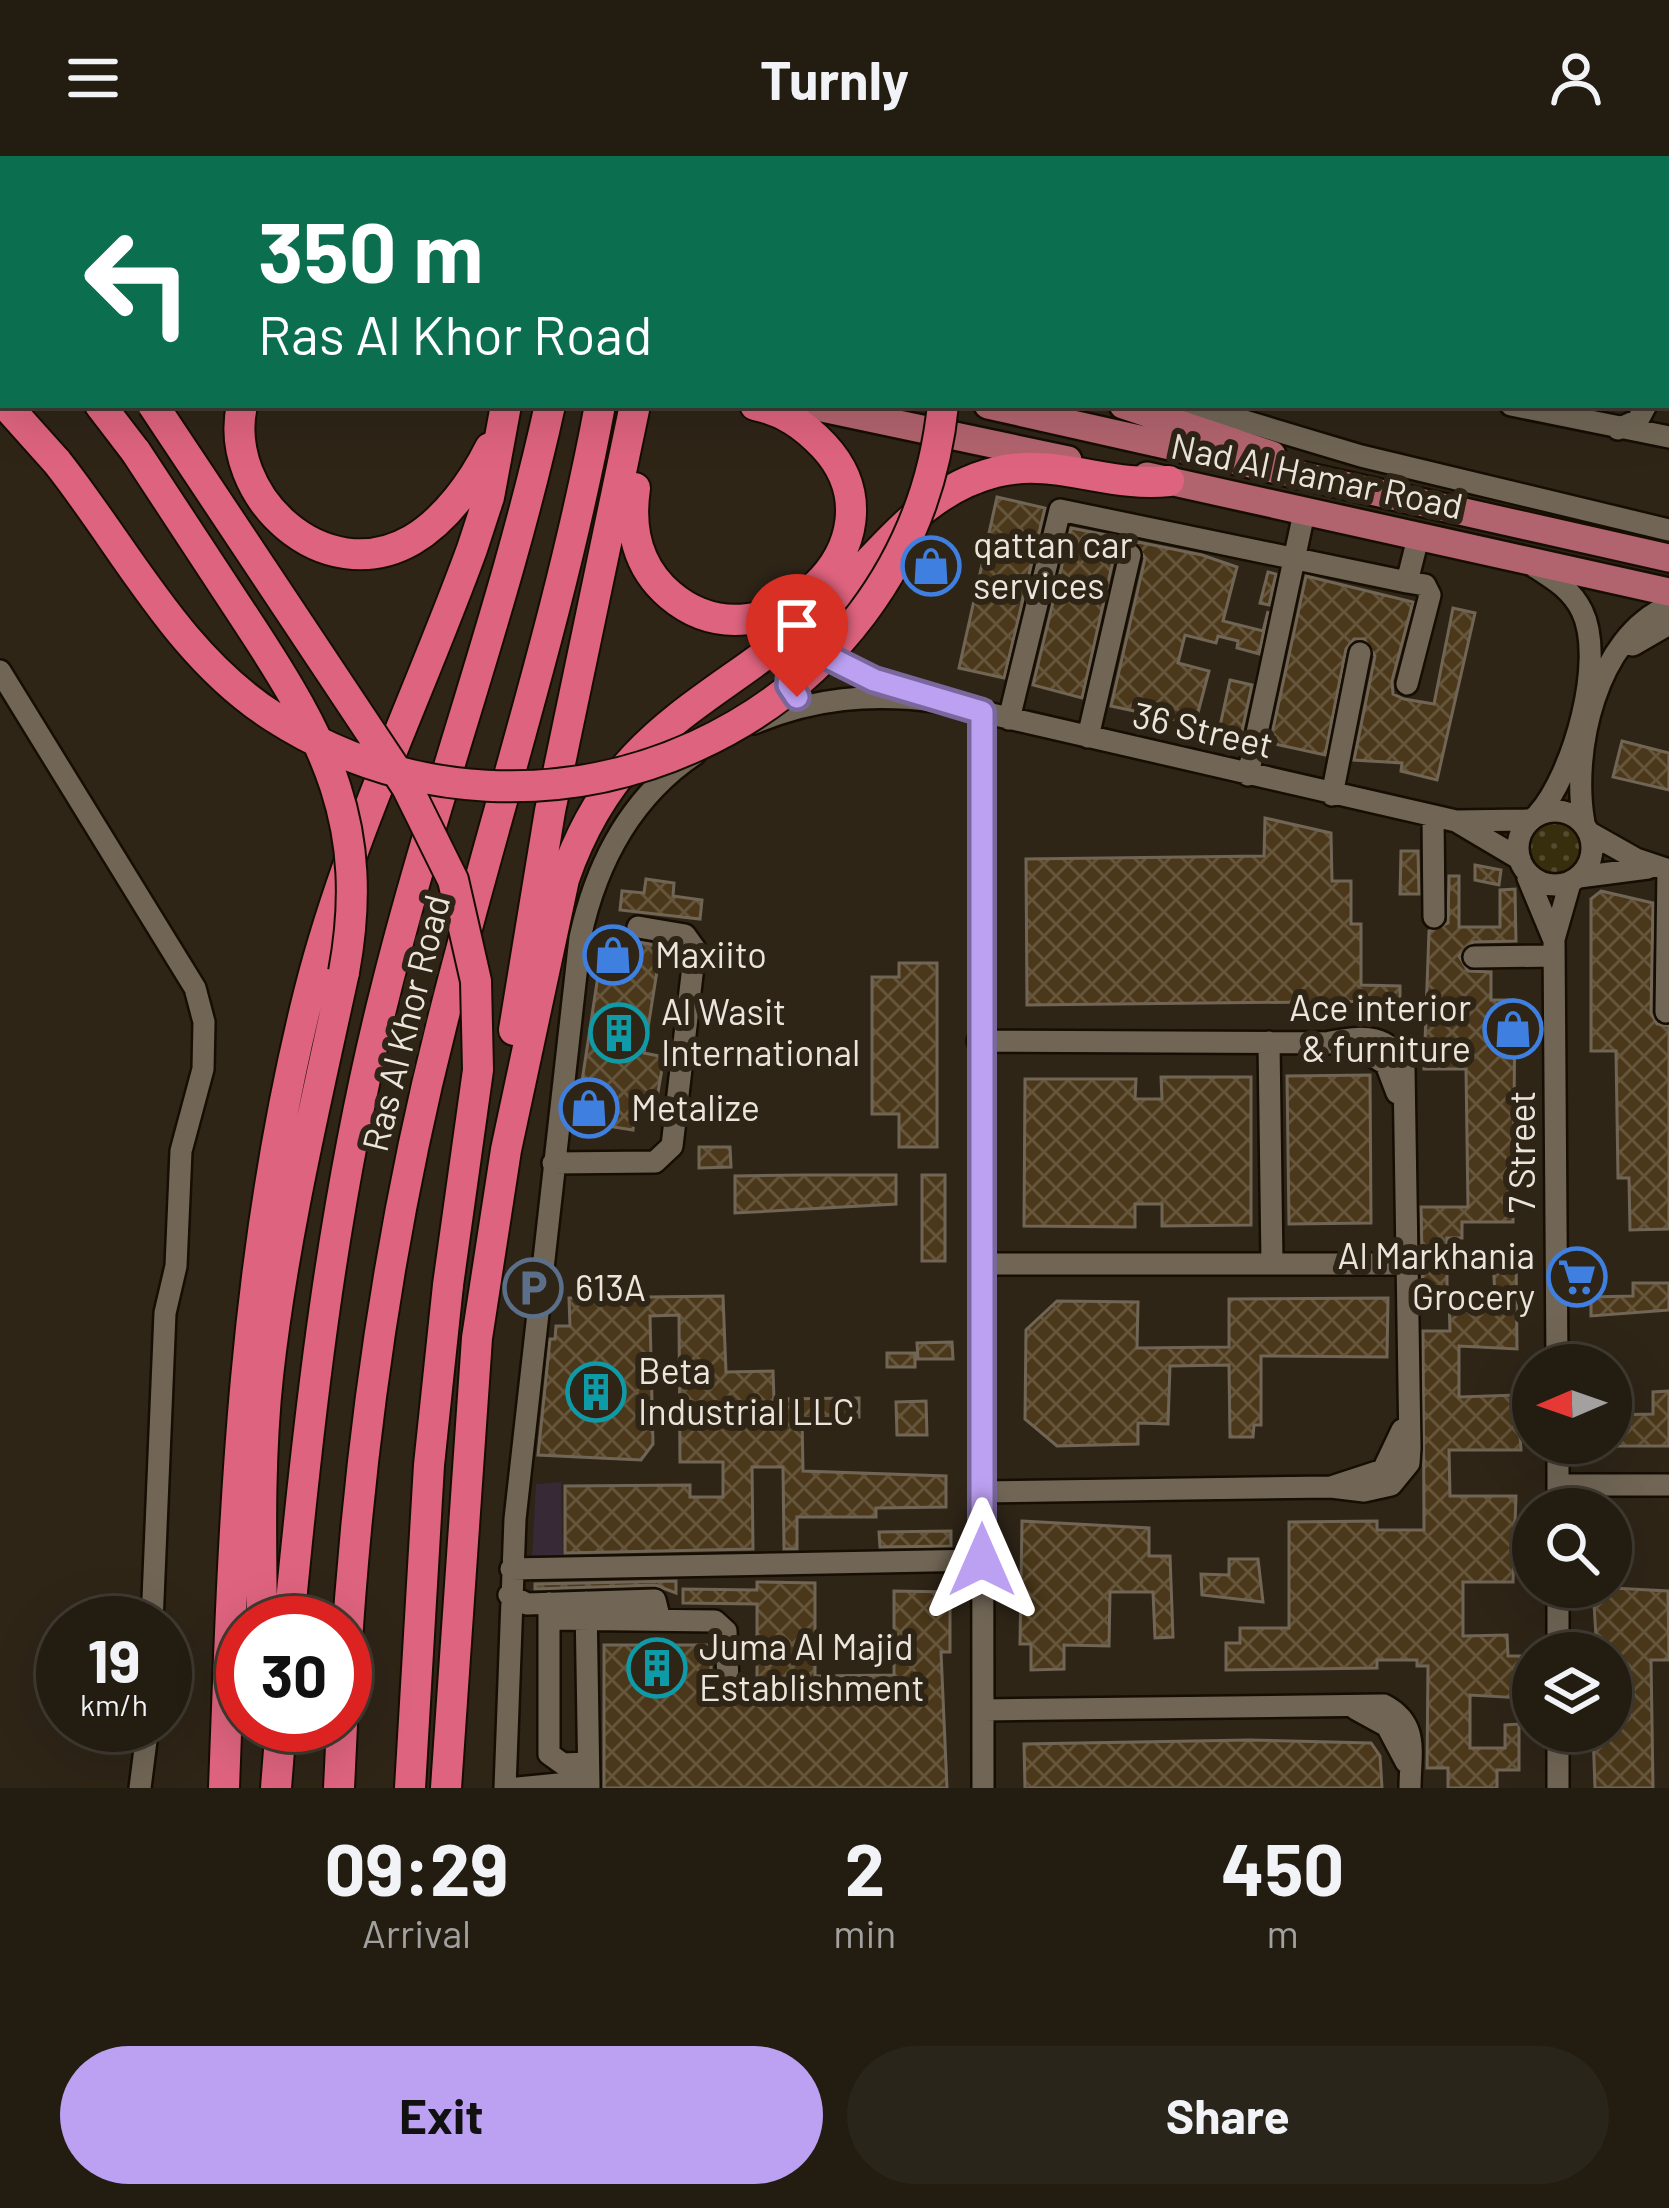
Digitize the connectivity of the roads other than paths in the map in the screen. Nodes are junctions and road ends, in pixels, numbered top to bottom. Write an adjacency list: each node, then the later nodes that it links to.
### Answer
1 (8, 408): 13 (highway, bridge)
2 (102, 408): 73 (highway, bridge)
3 (155, 408): 92 (highway, bridge)
4 (242, 408): 5 (highway)
5 (506, 408)
6 (506, 408): 88 (highway)
7 (549, 408): 74 (highway, Ras Al Khor Road)
8 (599, 408): 75 (highway, Ras Al Khor Road)
9 (635, 408): 59 (highway)
10 (637, 408): 11 (highway)
11 (762, 408)
12 (822, 408): 21 (main road, Nad Al Hamar Road)
13 (942, 408)
14 (1001, 408): 22 (main road, Nad Al Hamar Road)
15 (1132, 408): 22 (main road)
16 (1201, 408): 24 (street)
17 (1524, 408): 19 (street)
18 (1645, 408): 19 (street); 20 (street)
19 (1618, 429): 20 (street)
20 (1669, 437)
21 (1169, 481): 23 (main road, Nad Al Hamar Road); 59 (highway)
22 (1394, 500): 28 (main road, Nad Al Hamar Road)
23 (1304, 513): 25 (main road, Nad Al Hamar Road); 29 (street)
24 (1669, 530)
25 (1418, 534): 26 (main road, Nad Al Hamar Road); 30 (street)
26 (1514, 554): 31 (main road, Nad Al Hamar Road); 46 (street)
27 (1130, 555): 42 (street)
28 (1669, 558)
29 (1294, 560): 30 (street); 40 (street); 43 (street)
30 (1407, 582): 36 (street)
31 (1669, 592)
32 (1669, 606): 41 (street)
33 (1669, 623): 41 (street)
34 (1360, 653): 44 (street)
35 (0, 671): 72 (street)
36 (1407, 683)
37 (935, 701): 38 (street); 38 (street); 39 (street, 36 Street)
38 (810, 704): 60 (street)
39 (982, 712): 40 (street, 36 Street); 57 (street)
40 (1009, 718): 42 (street, 36 Street)
41 (1592, 720): 48 (street)
42 (1088, 737): 43 (street, 36 Street)
43 (1248, 775): 44 (street, 36 Street)
44 (1332, 795): 45 (street, 36 Street)
45 (1433, 816): 47 (street, 36 Street); 52 (street)
46 (1534, 817): 47 (street, 36 Street); 48 (street); 49 (street)
47 (1456, 821): 49 (street, 36 Street)
48 (1587, 828): 50 (street); 51 (street)
49 (1524, 868): 51 (street); 54 (street, 7 Street)
50 (1666, 869): 51 (street); 56 (street)
51 (1575, 880): 54 (street, 7 Street)
52 (1434, 917)
53 (638, 927): 60 (street)
54 (1554, 948): 55 (street); 64 (street, 7 Street)
55 (1474, 957)
56 (1666, 1012)
57 (978, 1041): 58 (street); 61 (street)
58 (1269, 1042): 62 (street); 63 (street)
59 (506, 1150): 93 (highway)
60 (553, 1163): 70 (street)
61 (980, 1264): 62 (street); 68 (street)
62 (1272, 1264): 63 (street)
63 (1404, 1264): 68 (street)
64 (1557, 1344)
65 (1558, 1464): 66 (street)
66 (1558, 1485): 67 (street)
67 (1669, 1485)
68 (982, 1492): 69 (street)
69 (982, 1560): 70 (street); 79 (street)
70 (511, 1569): 71 (street)
71 (509, 1595): 76 (street); 94 (street)
72 (153, 1596)
73 (262, 1596)
74 (292, 1596)
75 (353, 1596)
76 (549, 1611): 77 (street); 85 (street)
77 (587, 1611): 78 (street); 85 (street)
78 (728, 1683)
79 (983, 1710): 86 (street); 96 (street)
80 (145, 1752): 87 (street)
81 (265, 1752): 89 (highway)
82 (279, 1752): 90 (highway)
83 (341, 1752): 91 (highway)
84 (1558, 1752): 97 (street)
85 (588, 1777): 95 (street)
86 (1410, 1784)
87 (140, 1788)
88 (224, 1788)
89 (267, 1788)
90 (276, 1788)
91 (339, 1788)
92 (410, 1788)
93 (446, 1788)
94 (505, 1788)
95 (518, 1788)
96 (983, 1788)
97 (1558, 1788)

